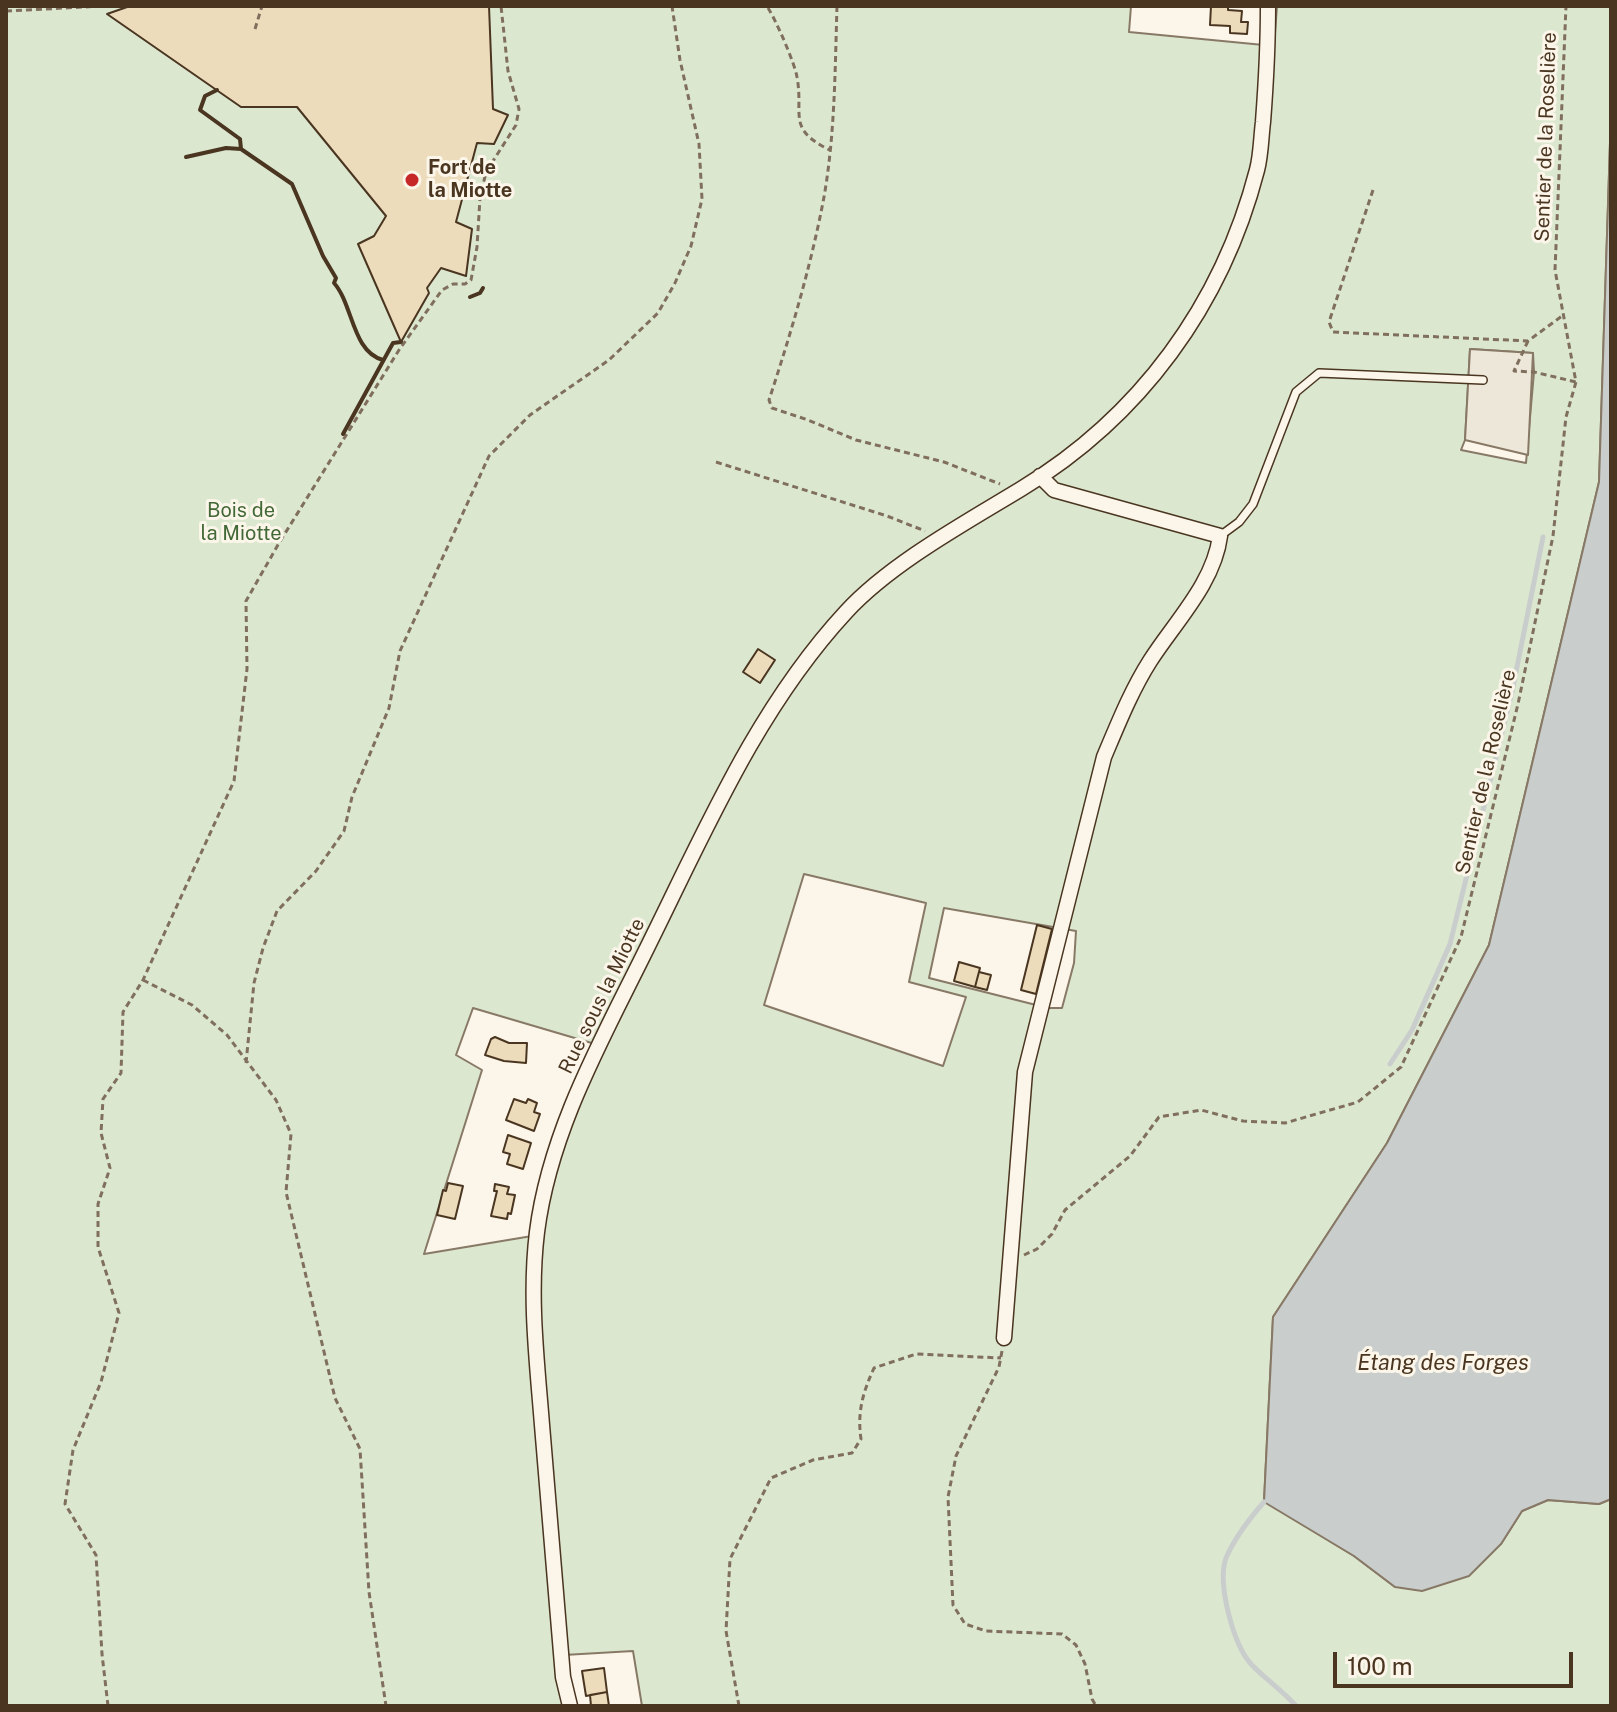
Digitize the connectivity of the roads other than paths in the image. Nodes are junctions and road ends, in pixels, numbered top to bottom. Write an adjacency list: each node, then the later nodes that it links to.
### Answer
1 (1268, 6): 3 (street, Rue sous la Miotte)
2 (1483, 380): 4 (lane)
3 (1040, 476): 4 (street); 6 (street, Rue sous la Miotte)
4 (1220, 536): 5 (street)
5 (1004, 1338)
6 (570, 1706)

